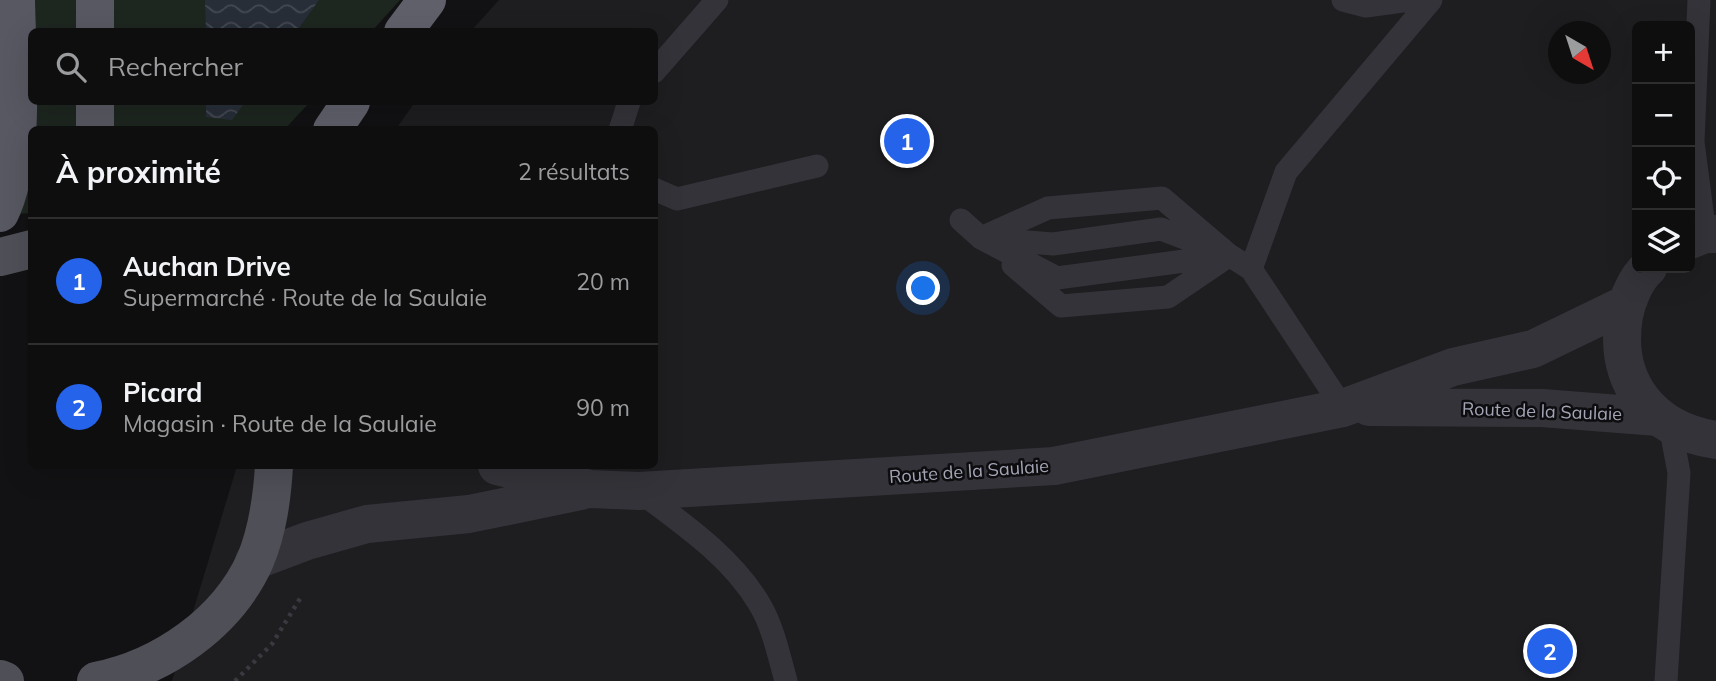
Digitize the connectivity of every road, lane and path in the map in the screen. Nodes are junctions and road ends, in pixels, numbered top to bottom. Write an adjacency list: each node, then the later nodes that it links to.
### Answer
1 (16, 0): 20 (highway)
2 (94, 0): 9 (highway)
3 (427, 0): 10 (highway)
4 (717, 0): 11 (lane)
5 (1343, 0): 6 (lane)
6 (1410, 0)
7 (1431, 0): 27 (lane)
8 (1699, 0): 22 (lane)
9 (95, 28)
10 (406, 28)
11 (658, 67)
12 (95, 105): 15 (highway)
13 (349, 105): 16 (highway)
14 (628, 105): 17 (lane)
15 (95, 126)
16 (335, 126)
17 (621, 126)
18 (817, 166): 19 (lane)
19 (658, 191)
20 (0, 214)
21 (961, 220): 23 (lane)
22 (1704, 236)
23 (981, 238): 25 (lane); 25 (lane); 25 (lane); 25 (lane)
24 (28, 250): 26 (main road)
25 (1229, 255): 27 (lane)
26 (0, 257)
27 (1251, 269): 30 (lane)
28 (1645, 273): 29 (street)
29 (1626, 304): 30 (street, Route de la Saulaie); 31 (street)
30 (1343, 408): 31 (street, Route de la Saulaie); 36 (street, Route de la Saulaie)
31 (1664, 421): 32 (street); 44 (lane)
32 (1716, 440)
33 (274, 469): 37 (main road)
34 (509, 469): 35 (street, Route de la Saulaie)
35 (590, 489): 36 (street, Route de la Saulaie); 37 (street, Route de la Saulaie)
36 (639, 491): 43 (lane)
37 (254, 561): 40 (main road)
38 (306, 588): 42 (path)
39 (0, 679): 41 (main road)
40 (115, 679)
41 (5, 681)
42 (235, 681)
43 (786, 681)
44 (1666, 681)

